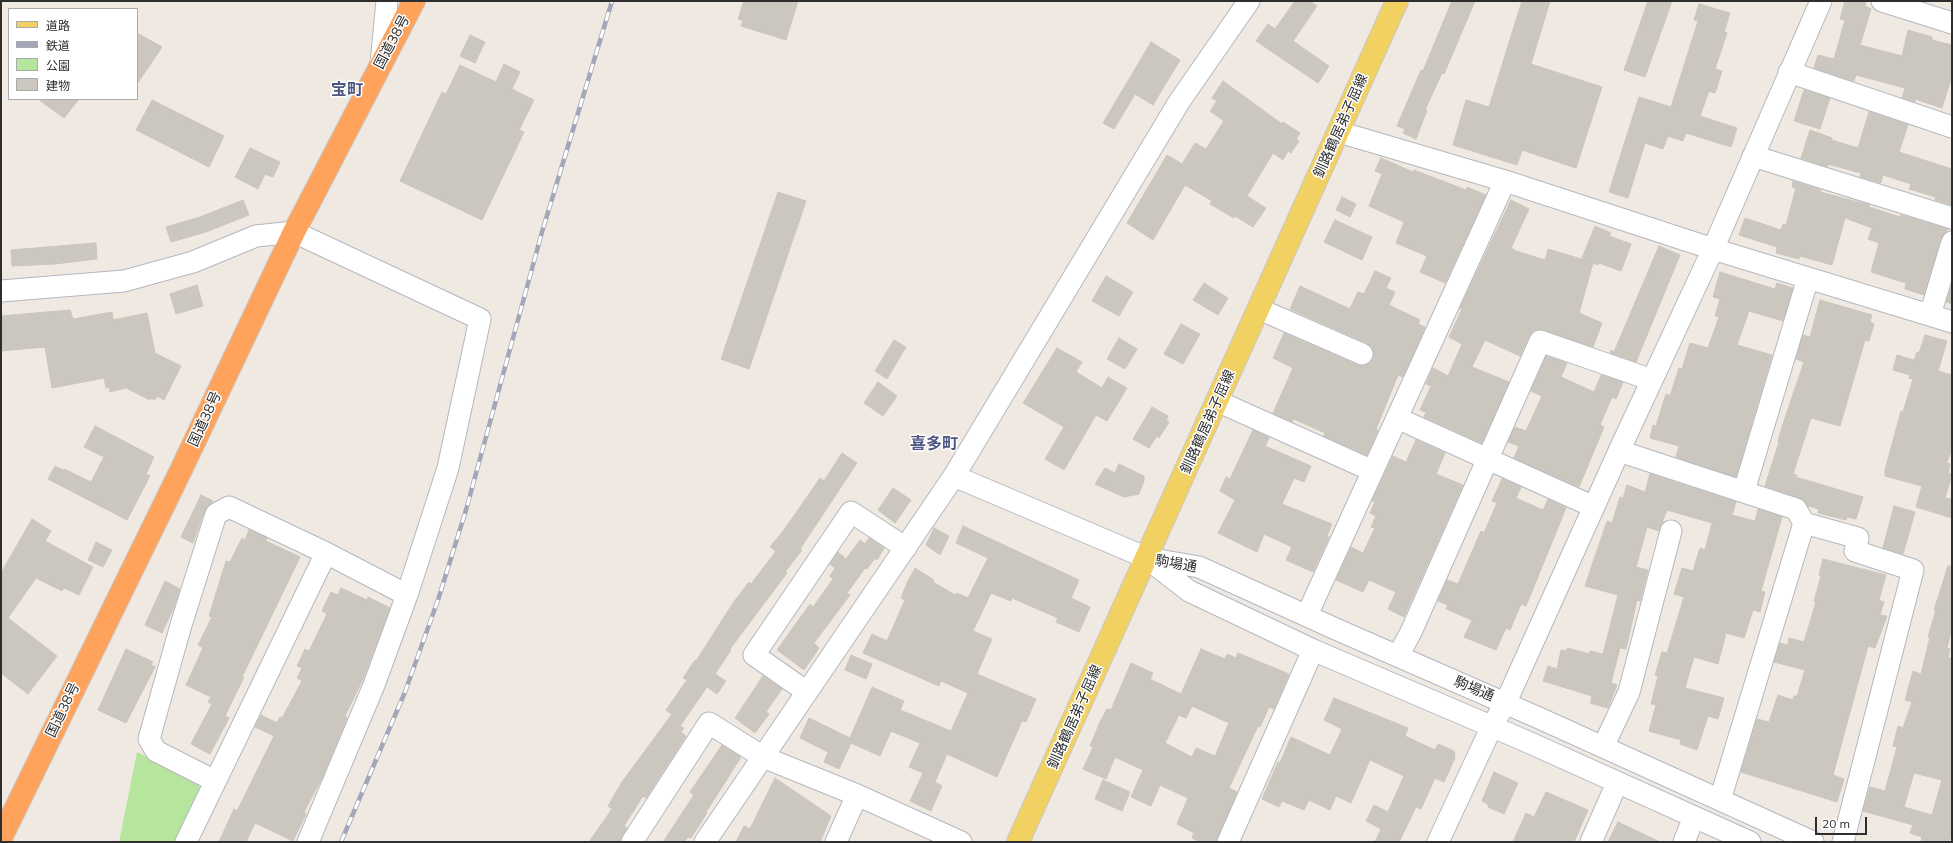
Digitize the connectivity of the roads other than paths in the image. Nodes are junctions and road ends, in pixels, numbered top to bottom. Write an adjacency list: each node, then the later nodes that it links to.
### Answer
1 (387, 1): 8 (street)
2 (414, 1): 8 (highway, 国道38号)
3 (1249, 1): 30 (street)
4 (1397, 1): 11 (main road, 釧路鶴居弟子屈線)
5 (1821, 1): 9 (street)
6 (1882, 1): 7 (street)
7 (1952, 23)
8 (381, 63): 15 (highway, 国道38号)
9 (1788, 72): 10 (street); 12 (street)
10 (1952, 127)
11 (1339, 132): 13 (street); 20 (main road, 釧路鶴居弟子屈線)
12 (1753, 156): 14 (street); 17 (street)
13 (1505, 181): 17 (street); 26 (street)
14 (1952, 218)
15 (294, 232): 19 (street); 38 (street); 51 (highway, 国道38号)
16 (1952, 242): 21 (street)
17 (1713, 249): 18 (street); 24 (street)
18 (1808, 278): 21 (street); 31 (street)
19 (1, 291)
20 (1258, 309): 23 (street); 25 (main road, 釧路鶴居弟子屈線)
21 (1930, 315): 22 (street)
22 (1952, 322)
23 (1362, 354)
24 (1652, 380): 27 (street); 28 (street)
25 (1217, 401): 29 (street); 37 (main road, 釧路鶴居弟子屈線)
26 (1397, 418): 28 (street); 29 (street)
27 (1619, 451): 31 (street); 32 (street)
28 (1488, 458): 32 (street); 41 (street)
29 (1373, 471): 39 (street)
30 (954, 476): 35 (street); 37 (street)
31 (1744, 491): 33 (street)
32 (1594, 507): 43 (street)
33 (1804, 523): 50 (street); 67 (street)
34 (1671, 531): 45 (street)
35 (906, 548): 42 (street); 42 (street)
36 (326, 553): 38 (street); 47 (street); 47 (street)
37 (1147, 558): 39 (street, 駒場通); 40 (street, 駒場通); 61 (main road, 釧路鶴居弟子屈線)
38 (407, 595): 56 (street)
39 (1307, 615): 41 (street, 駒場通)
40 (1313, 650): 44 (street, 駒場通); 62 (street)
41 (1398, 656): 43 (street, 駒場通)
42 (807, 692): 46 (street)
43 (1506, 702): 44 (street); 45 (street, 駒場通)
44 (1492, 726): 48 (street, 駒場通); 63 (street)
45 (1602, 747): 50 (street, 駒場通)
46 (763, 757): 49 (street); 57 (street); 58 (street)
47 (215, 781): 55 (street)
48 (1617, 783): 52 (street, 駒場通); 64 (street)
49 (857, 795): 59 (street); 60 (street)
50 (1720, 800): 54 (street, 駒場通)
51 (7, 810): 53 (highway, 国道38号)
52 (1694, 817): 65 (street); 66 (street, 駒場通)
53 (1, 838)
54 (1802, 840)
55 (186, 842)
56 (308, 842)
57 (632, 842)
58 (706, 842)
59 (836, 842)
60 (961, 842)
61 (1018, 842)
62 (1228, 842)
63 (1438, 842)
64 (1591, 842)
65 (1684, 842)
66 (1750, 842)
67 (1842, 842)

